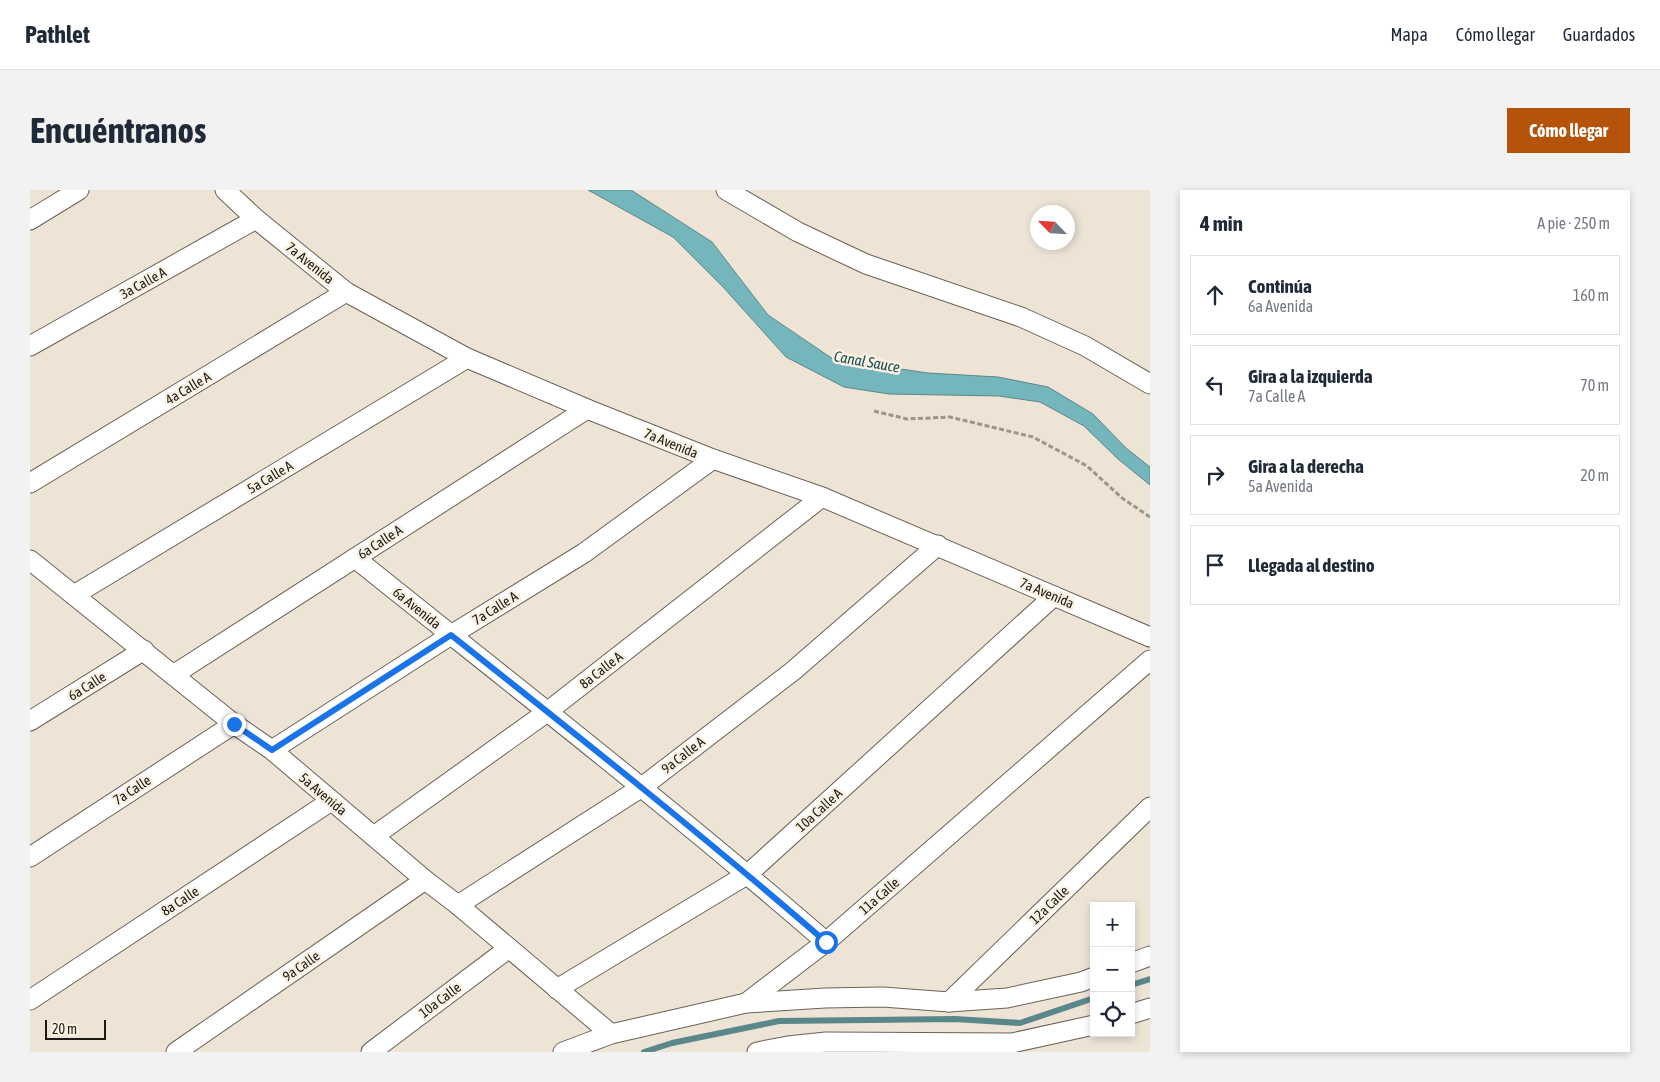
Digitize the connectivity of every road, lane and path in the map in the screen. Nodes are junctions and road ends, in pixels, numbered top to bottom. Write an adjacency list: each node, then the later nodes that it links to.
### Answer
1 (79, 190): 5 (street)
2 (225, 190): 4 (street, 7a Avenida)
3 (726, 190): 9 (street)
4 (256, 219): 6 (street, 7a Avenida); 7 (street, 3a Calle A)
5 (30, 220)
6 (346, 292): 8 (street, 7a Avenida); 13 (street, 4a Calle A)
7 (30, 346)
8 (467, 358): 10 (street, 7a Avenida); 19 (street, 5a Calle A)
9 (1150, 384)
10 (587, 409): 12 (street, 7a Avenida); 17 (street, 6a Calle A)
11 (874, 411): 15 (path)
12 (713, 459): 14 (street, 7a Avenida); 21 (street, 7a Calle A)
13 (30, 483)
14 (822, 497): 16 (street, 7a Avenida); 26 (street, 8a Calle A)
15 (1150, 516)
16 (938, 546): 20 (street, 7a Avenida); 30 (street, 9a Calle A)
17 (355, 558): 21 (street, 6a Avenida); 25 (street, 6a Calle A)
18 (35, 570): 19 (street, 5a Avenida)
19 (74, 595): 23 (street, 5a Avenida)
20 (1054, 596): 22 (street, 7a Avenida); 35 (street, 10a Calle A)
21 (451, 635): 26 (street, 6a Avenida); 29 (street, 7a Calle A)
22 (1150, 637)
23 (144, 650): 25 (street, 5a Avenida); 27 (street, 6a Calle)
24 (1150, 660): 38 (street, 11a Calle)
25 (173, 675): 28 (street, 5a Avenida)
26 (547, 712): 30 (street, 6a Avenida); 33 (street, 8a Calle A)
27 (30, 721)
28 (234, 724): 29 (street, 5a Avenida); 34 (street, 7a Calle)
29 (272, 750): 31 (street, 5a Avenida)
30 (642, 787): 35 (street, 6a Avenida); 37 (street, 9a Calle A)
31 (331, 801): 33 (street, 5a Avenida); 44 (street, 8a Calle)
32 (1150, 807): 45 (street, 12a Calle)
33 (374, 836): 36 (street, 5a Avenida)
34 (30, 857)
35 (748, 874): 38 (street, 6a Avenida); 43 (street, 10a Calle A)
36 (425, 880): 37 (street, 5a Avenida); 53 (street, 9a Calle)
37 (458, 905): 39 (street, 5a Avenida)
38 (826, 942): 46 (street, 11a Calle)
39 (509, 948): 43 (street, 5a Avenida); 54 (street, 10a Calle)
40 (1150, 956): 41 (street)
41 (1135, 962)
42 (1090, 979): 45 (street)
43 (557, 989): 50 (street, 5a Avenida)
44 (30, 1000)
45 (949, 1002): 46 (street)
46 (746, 1003): 50 (street, 11a Calle)
47 (1150, 1008): 48 (street)
48 (1135, 1013)
49 (1090, 1026): 51 (street)
50 (611, 1034): 55 (street, 11a Calle)
51 (1016, 1048): 52 (street)
52 (792, 1049): 56 (street)
53 (176, 1052)
54 (371, 1052)
55 (564, 1052)
56 (757, 1052)

